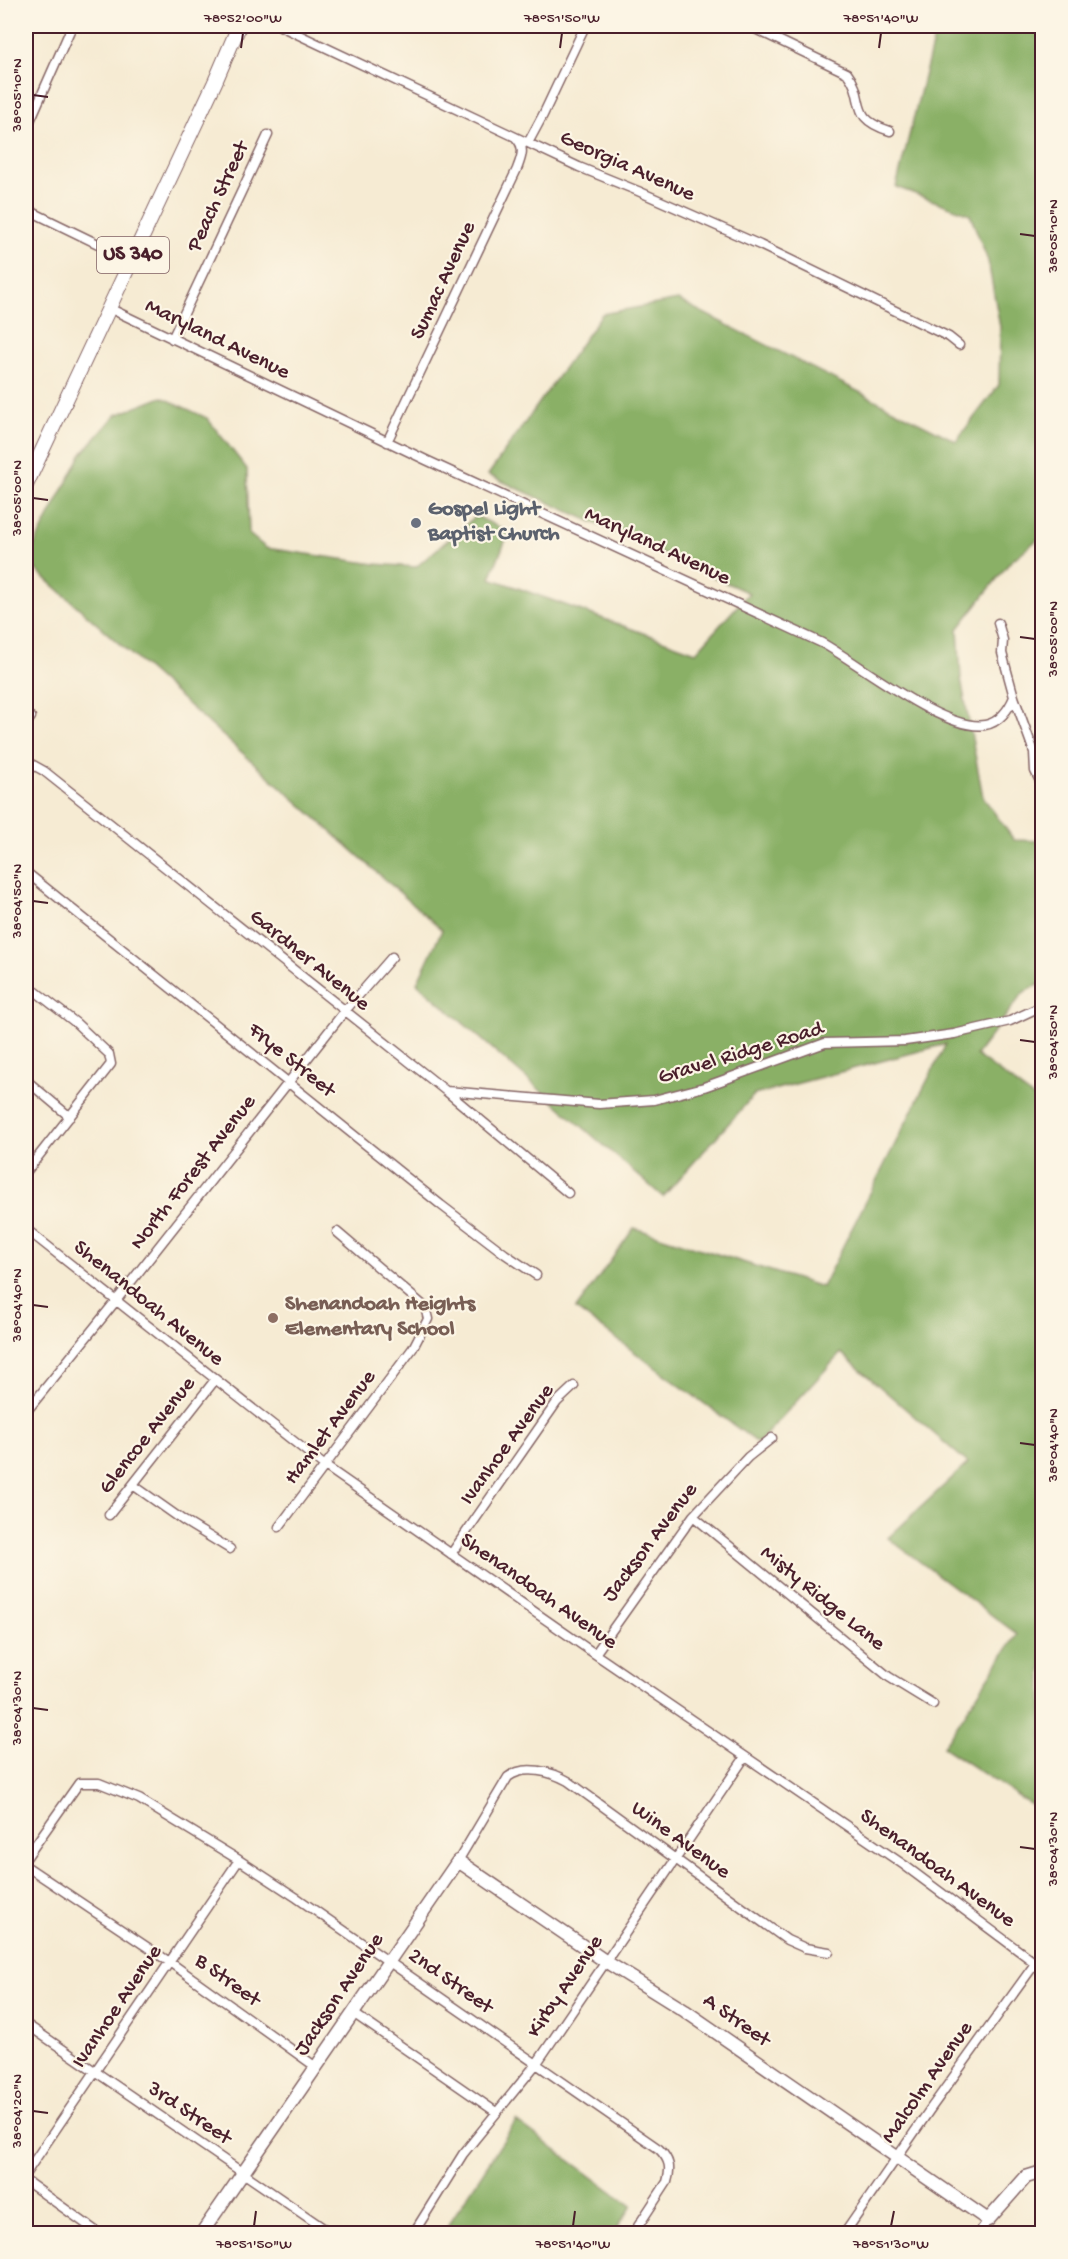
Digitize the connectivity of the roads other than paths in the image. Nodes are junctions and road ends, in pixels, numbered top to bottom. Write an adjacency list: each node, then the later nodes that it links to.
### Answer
1 (72, 26): 6 (street)
2 (239, 26): 12 (main road, US 340)
3 (280, 26): 9 (street, Georgia Avenue)
4 (585, 26): 10 (street)
5 (749, 26): 7 (street)
6 (26, 130)
7 (890, 131)
8 (268, 135): 14 (street, Peach Street)
9 (515, 136): 10 (street, Georgia Avenue); 16 (street, Sumac Avenue)
10 (528, 143): 15 (street, Georgia Avenue)
11 (26, 209): 12 (street)
12 (131, 260): 13 (main road, US 340)
13 (109, 308): 14 (street, Maryland Avenue); 17 (main road, US 340)
14 (172, 339): 16 (street, Maryland Avenue)
15 (959, 345)
16 (387, 442): 19 (street, Maryland Avenue)
17 (26, 484)
18 (998, 623): 19 (street)
19 (1014, 697): 21 (street)
20 (26, 760): 26 (street, Gardner Avenue)
21 (1042, 785)
22 (26, 872): 28 (street, Frye Street)
23 (392, 957): 26 (street, North Forest Avenue)
24 (26, 984): 30 (street)
25 (1042, 1006): 29 (street, Gravel Ridge Road)
26 (344, 1012): 28 (street, North Forest Avenue); 29 (street, Gardner Avenue)
27 (26, 1080): 30 (street)
28 (289, 1082): 35 (street, Frye Street); 36 (street, North Forest Avenue)
29 (446, 1091): 32 (street, Gardner Avenue)
30 (70, 1117): 31 (street)
31 (26, 1172)
32 (568, 1193)
33 (26, 1229): 36 (street, Shenandoah Avenue)
34 (337, 1232): 41 (street, Hamlet Avenue)
35 (536, 1275)
36 (115, 1302): 37 (street, Shenandoah Avenue); 39 (street, North Forest Avenue)
37 (215, 1380): 41 (street, Shenandoah Avenue); 42 (street, Glencoe Avenue)
38 (574, 1386): 47 (street, Ivanhoe Avenue)
39 (26, 1412)
40 (772, 1438): 44 (street, Jackson Avenue)
41 (325, 1466): 45 (street, Hamlet Avenue); 47 (street, Shenandoah Avenue)
42 (133, 1485): 43 (street, Glencoe Avenue); 46 (street)
43 (109, 1515)
44 (693, 1516): 48 (street, Jackson Avenue); 49 (street, Misty Ridge Lane)
45 (279, 1527)
46 (230, 1549)
47 (452, 1554): 48 (street, Shenandoah Avenue)
48 (595, 1654): 50 (street, Shenandoah Avenue)
49 (933, 1704)
50 (745, 1757): 53 (street, Kirby Avenue); 62 (street, Shenandoah Avenue)
51 (508, 1777): 53 (street, Wine Avenue); 55 (street, Jackson Avenue)
52 (26, 1858): 54 (street, 2nd Street)
53 (675, 1859): 57 (street, Wine Avenue); 60 (street, Kirby Avenue)
54 (239, 1860): 59 (street, 2nd Street); 61 (street, Ivanhoe Avenue)
55 (458, 1861): 59 (street, Jackson Avenue); 60 (street, A Street)
56 (26, 1866): 61 (street, B Street)
57 (829, 1952)
58 (1042, 1954): 62 (street, Malcolm Avenue)
59 (388, 1961): 63 (street, Jackson Avenue); 65 (street, 2nd Street)
60 (605, 1961): 65 (street, Kirby Avenue); 69 (street, A Street)
61 (171, 1963): 66 (street, B Street); 67 (street, Ivanhoe Avenue)
62 (1039, 1965): 69 (street, Malcolm Avenue)
63 (353, 2013): 66 (street, Jackson Avenue); 68 (street)
64 (26, 2024): 67 (street, 3rd Street)
65 (537, 2063): 68 (street, Kirby Avenue); 79 (street, 2nd Street)
66 (316, 2067): 72 (street, Jackson Avenue)
67 (95, 2072): 71 (street, Ivanhoe Avenue); 72 (street, 3rd Street)
68 (496, 2112): 78 (street, Kirby Avenue)
69 (897, 2158): 74 (street, A Street); 80 (street, Malcolm Avenue)
70 (1042, 2172): 74 (street)
71 (26, 2173)
72 (244, 2173): 76 (street, Jackson Avenue); 77 (street, 3rd Street)
73 (26, 2181): 75 (street)
74 (988, 2220): 81 (street)
75 (100, 2234)
76 (201, 2234)
77 (332, 2234)
78 (412, 2234)
79 (633, 2234)
80 (844, 2234)
81 (978, 2234)

